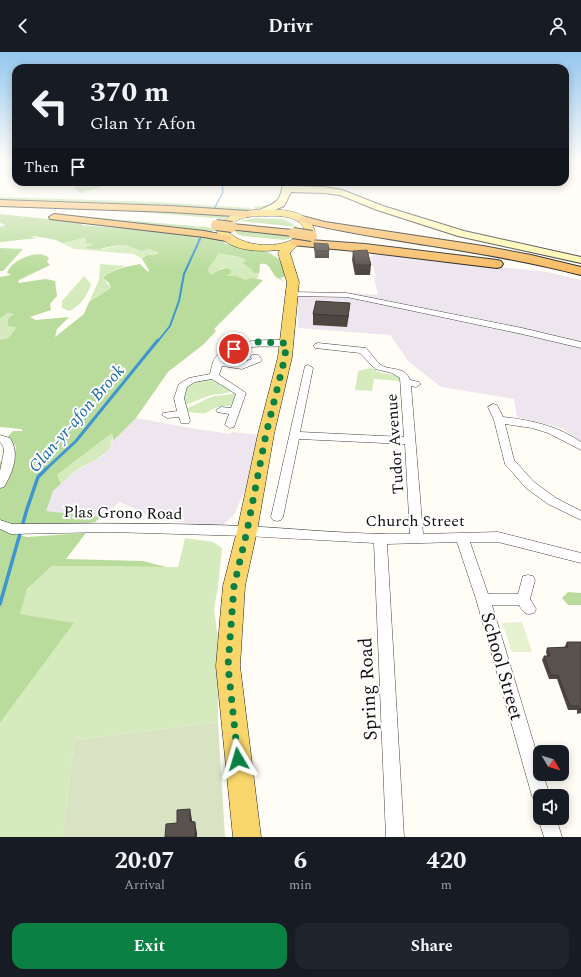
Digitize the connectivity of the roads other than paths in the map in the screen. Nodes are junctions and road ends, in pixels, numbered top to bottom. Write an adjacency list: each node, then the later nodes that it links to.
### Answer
1 (285, 197): 4 (main road)
2 (351, 197): 16 (main road)
3 (0, 204): 8 (highway); 10 (highway)
4 (281, 204): 7 (main road); 9 (main road)
5 (0, 208): 10 (highway)
6 (0, 211): 13 (highway)
7 (260, 213): 8 (main road); 9 (main road)
8 (248, 214): 13 (main road)
9 (290, 215): 11 (main road)
10 (218, 223): 11 (highway, bridge)
11 (295, 234): 12 (highway, bridge); 14 (main road); 15 (main road); 16 (highway); 17 (highway)
12 (314, 234): 16 (highway); 17 (highway)
13 (226, 238): 14 (main road)
14 (263, 248): 15 (main road)
15 (287, 265): 18 (main road)
16 (580, 269): 17 (highway)
17 (557, 272)
18 (292, 294): 19 (main road); 20 (street)
19 (286, 343): 23 (street); 40 (main road)
20 (581, 345)
21 (324, 349): 34 (street, Tudor Avenue)
22 (254, 357): 23 (street)
23 (218, 362): 25 (street)
24 (308, 368): 32 (street)
25 (214, 376): 28 (street); 29 (street)
26 (493, 407): 30 (street)
27 (220, 410): 28 (street)
28 (233, 411): 31 (street)
29 (167, 415)
30 (498, 420): 35 (street); 37 (street)
31 (230, 425)
32 (294, 435): 34 (street); 38 (street)
33 (0, 438): 36 (street)
34 (410, 441): 43 (street, Tudor Avenue)
35 (581, 447)
36 (0, 484)
37 (581, 516)
38 (277, 517)
39 (0, 524): 40 (street, Plas Grono Road)
40 (247, 531): 42 (street, Church Street); 49 (main road)
41 (462, 537): 43 (street, Church Street); 44 (street, Church Street); 46 (street, School Street)
42 (380, 539): 43 (street, Church Street); 50 (street, Spring Road)
43 (417, 539)
44 (581, 558)
45 (528, 580): 46 (street)
46 (483, 599): 47 (street, School Street)
47 (539, 789)
48 (549, 825): 51 (street)
49 (247, 837)
50 (395, 837)
51 (553, 837)

